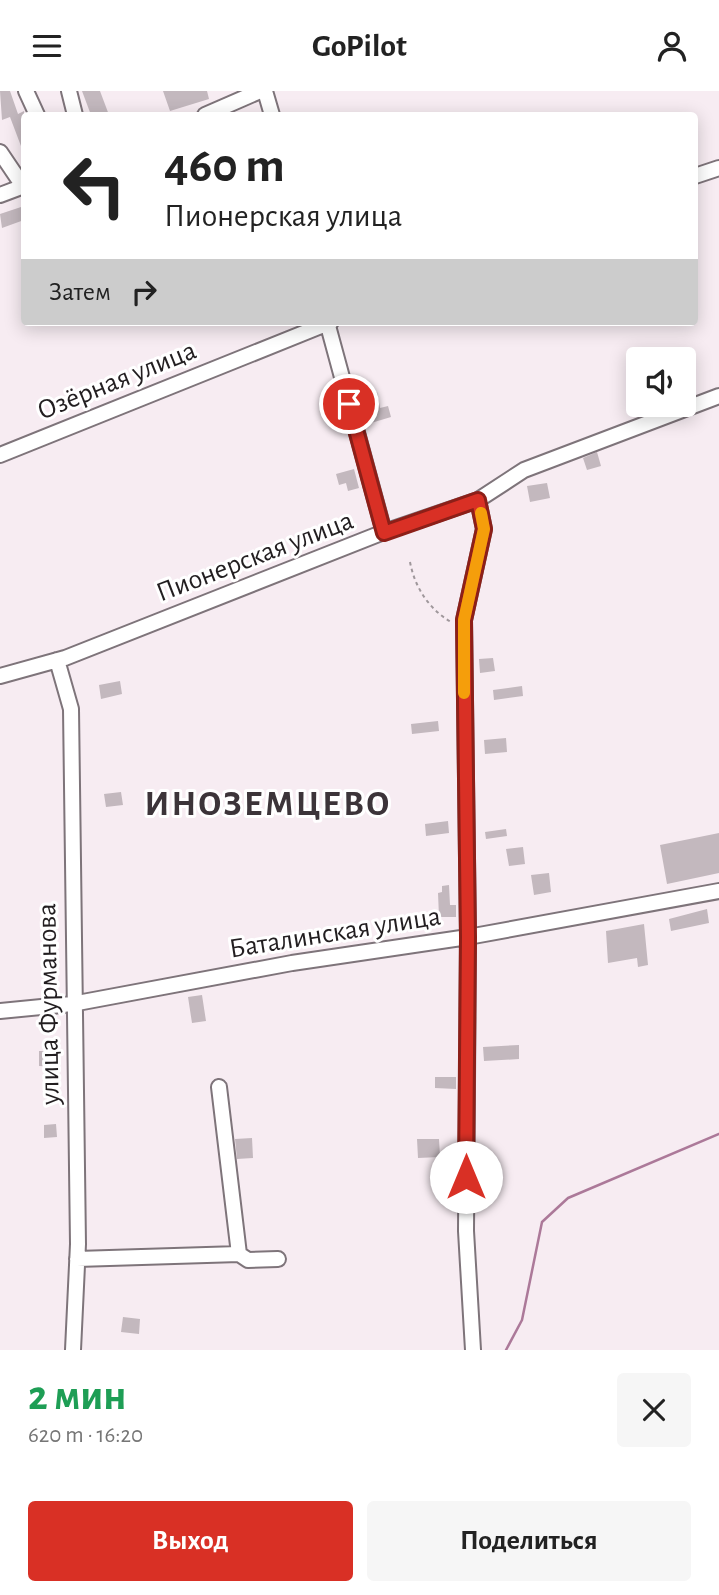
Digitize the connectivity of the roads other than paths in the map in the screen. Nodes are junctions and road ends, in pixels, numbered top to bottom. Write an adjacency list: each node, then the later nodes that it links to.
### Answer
1 (26, 91): 4 (street)
2 (69, 91): 5 (street)
3 (263, 91): 6 (street); 7 (street)
4 (36, 112)
5 (74, 112)
6 (212, 112)
7 (271, 112)
8 (0, 152): 11 (street)
9 (719, 167): 10 (street)
10 (698, 175)
11 (21, 182)
12 (21, 187): 13 (street)
13 (0, 195)
14 (321, 326): 17 (street, Озёрная улица)
15 (329, 326): 19 (street)
16 (719, 396): 18 (street, Пионерская улица)
17 (0, 455)
18 (478, 500): 19 (street, Пионерская улица); 23 (street)
19 (384, 533): 20 (street, Пионерская улица)
20 (57, 660): 21 (street, Пионерская улица); 24 (street, улица Фурманова)
21 (0, 676)
22 (719, 891): 23 (street, Баталинская улица)
23 (468, 937): 24 (street, Баталинская улица); 31 (street)
24 (72, 1004): 25 (street, Баталинская улица); 28 (street, улица Фурманова)
25 (0, 1011)
26 (219, 1087): 27 (street)
27 (239, 1254): 28 (street); 29 (street)
28 (77, 1259): 30 (street, улица Фурманова)
29 (278, 1259)
30 (73, 1350)
31 (473, 1350)

